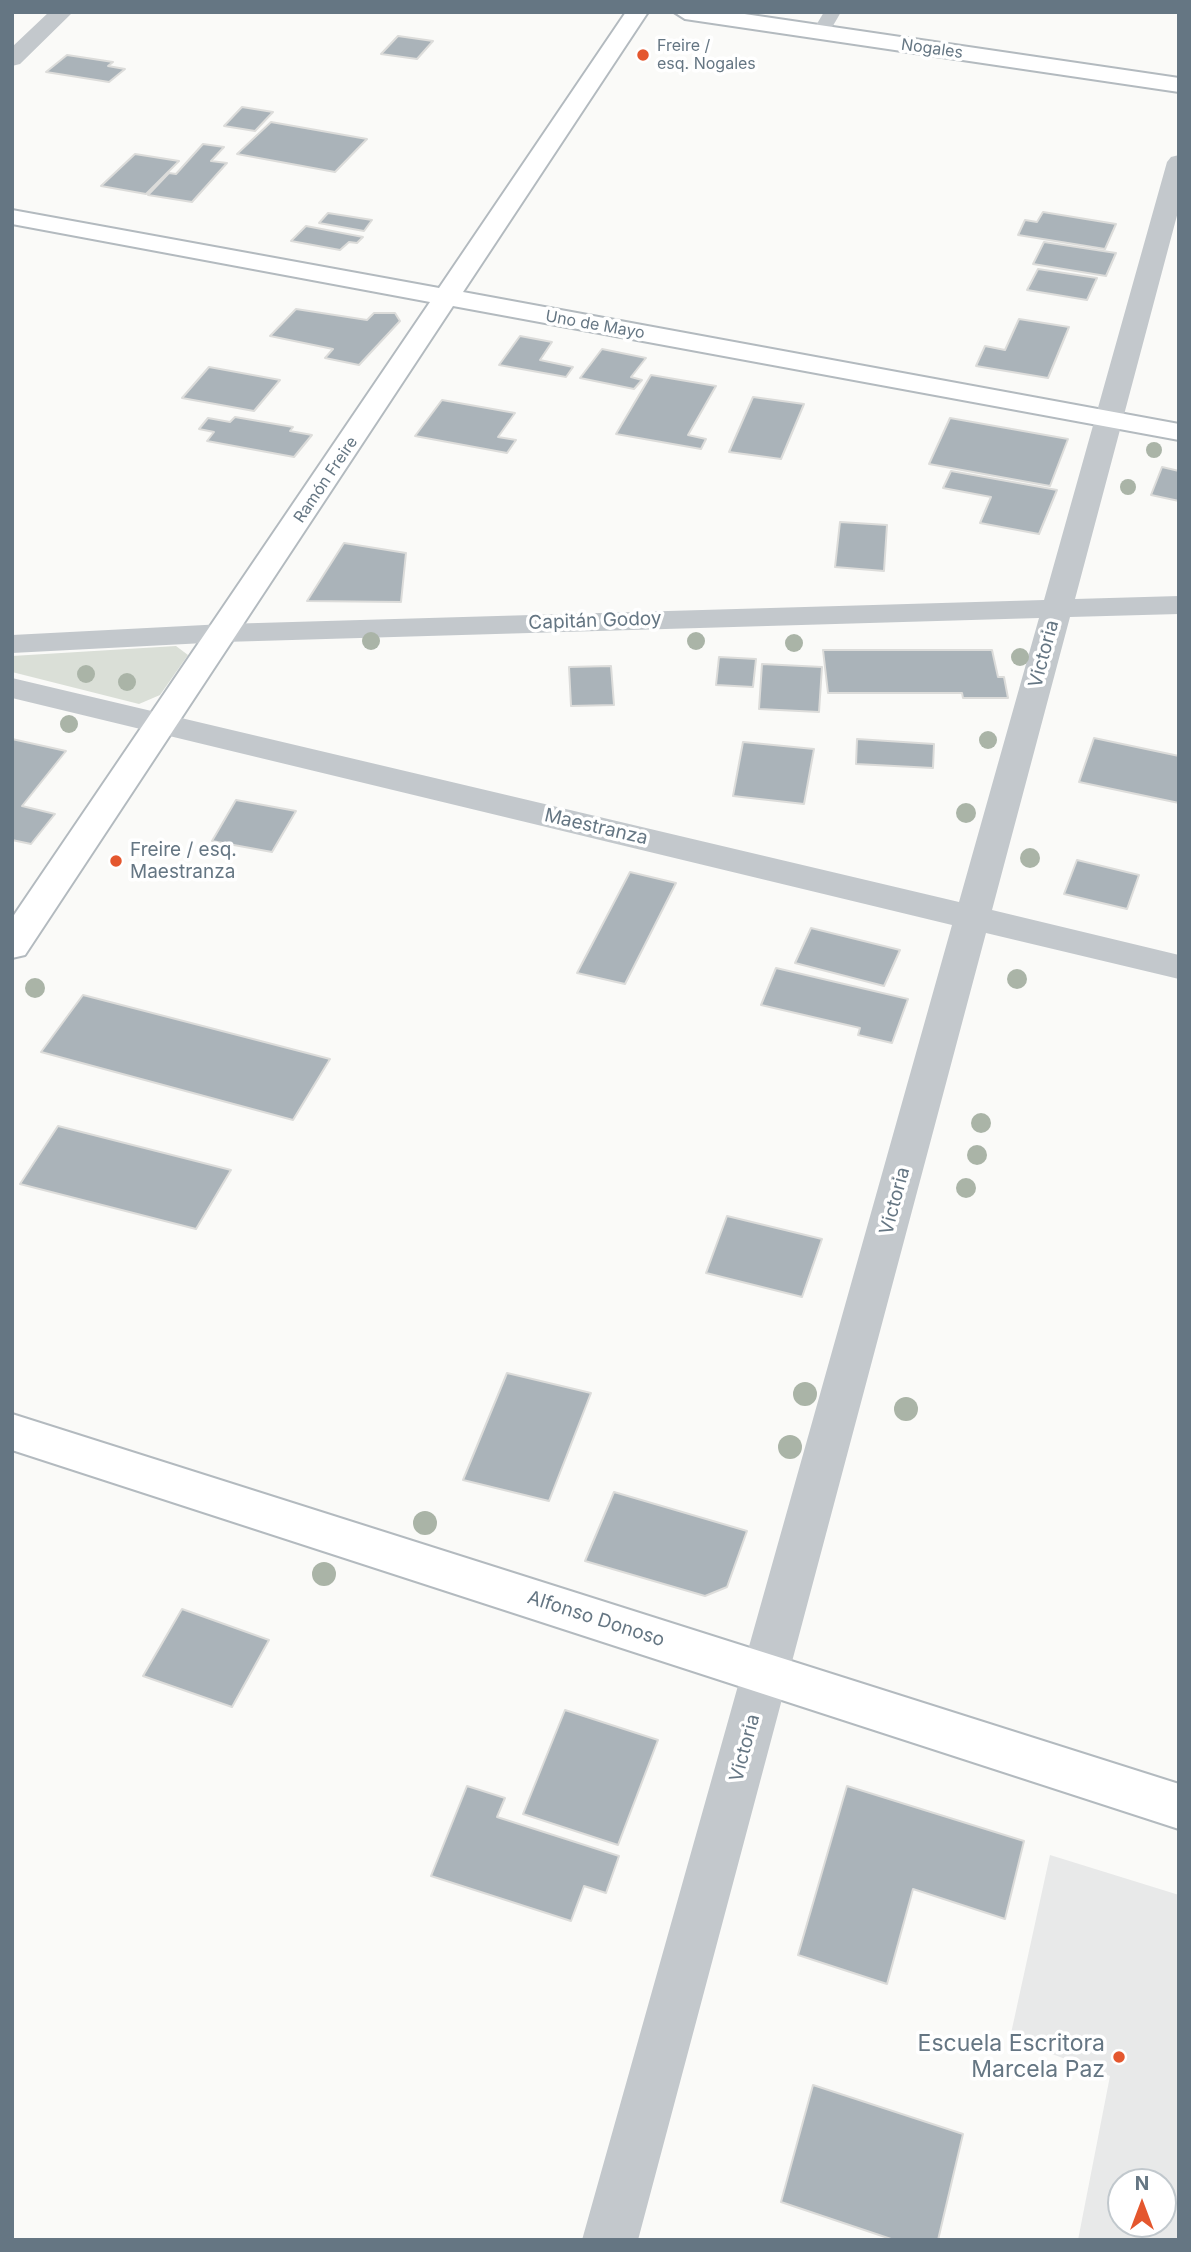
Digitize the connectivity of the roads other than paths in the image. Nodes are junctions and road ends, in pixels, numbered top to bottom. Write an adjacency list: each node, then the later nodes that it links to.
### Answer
1 (62, 12): 6 (street)
2 (637, 12): 10 (street, Ramón Freire)
3 (685, 12): 5 (street, Nogales)
4 (833, 12): 5 (lane)
5 (821, 32): 7 (street, Nogales)
6 (12, 59)
7 (1179, 85)
8 (1179, 162): 11 (street, Victoria)
9 (12, 217): 10 (street, Uno de Mayo)
10 (447, 297): 11 (street, Uno de Mayo); 15 (street, Ramón Freire)
11 (1108, 419): 12 (street, Uno de Mayo); 14 (street, Victoria)
12 (1179, 432)
13 (1179, 605): 14 (street, Capitán Godoy)
14 (1058, 607): 15 (street, Capitán Godoy); 19 (street, Victoria)
15 (224, 633): 16 (street, Capitán Godoy); 18 (street, Ramón Freire)
16 (12, 644)
17 (12, 688): 18 (street, Maestranza)
18 (163, 724): 19 (street, Maestranza); 20 (street, Ramón Freire)
19 (972, 918): 21 (street, Maestranza); 23 (street, Victoria)
20 (12, 946)
21 (1179, 967)
22 (12, 1432): 23 (street, Alfonso Donoso)
23 (764, 1675): 24 (street, Alfonso Donoso); 25 (street, Victoria)
24 (1179, 1807)
25 (610, 2240)

